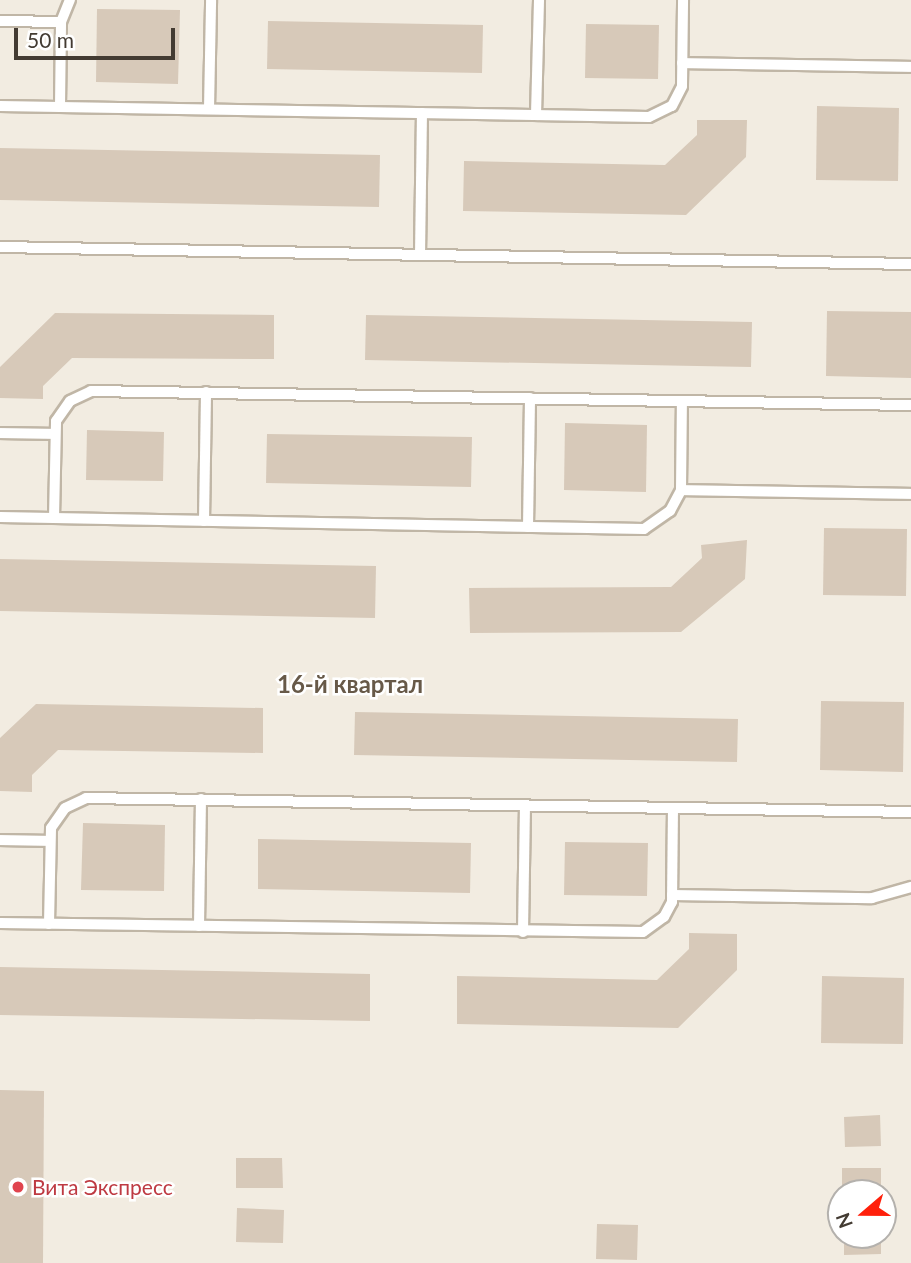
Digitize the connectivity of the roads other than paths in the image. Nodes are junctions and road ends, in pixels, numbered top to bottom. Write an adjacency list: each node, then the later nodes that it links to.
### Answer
1 (71, 0): 6 (lane)
2 (211, 0): 11 (lane)
3 (538, 0): 13 (lane)
4 (683, 0): 7 (lane)
5 (0, 21): 6 (lane)
6 (61, 22): 10 (lane)
7 (682, 63): 8 (lane); 13 (lane)
8 (911, 67)
9 (0, 106): 10 (lane)
10 (60, 107): 11 (lane)
11 (209, 109): 12 (lane)
12 (422, 113): 13 (lane); 15 (lane)
13 (536, 115)
14 (0, 247): 15 (lane)
15 (420, 255): 16 (lane)
16 (911, 264)
17 (206, 392): 18 (lane); 22 (lane); 27 (lane)
18 (530, 398): 19 (lane); 28 (lane)
19 (682, 401): 20 (lane); 23 (lane)
20 (911, 405)
21 (0, 433): 22 (lane)
22 (55, 433): 26 (lane)
23 (681, 490): 24 (lane); 28 (lane)
24 (911, 494)
25 (0, 517): 26 (lane)
26 (54, 518): 27 (lane)
27 (204, 521): 28 (lane)
28 (528, 527)
29 (201, 799): 30 (lane); 34 (lane); 39 (lane)
30 (525, 805): 31 (lane); 40 (lane)
31 (673, 808): 32 (lane); 36 (lane)
32 (911, 812)
33 (0, 840): 34 (lane)
34 (50, 841): 38 (lane)
35 (911, 887): 36 (lane)
36 (672, 895): 40 (lane)
37 (0, 923): 38 (lane)
38 (49, 924): 39 (lane)
39 (199, 926): 40 (lane)
40 (523, 932)

